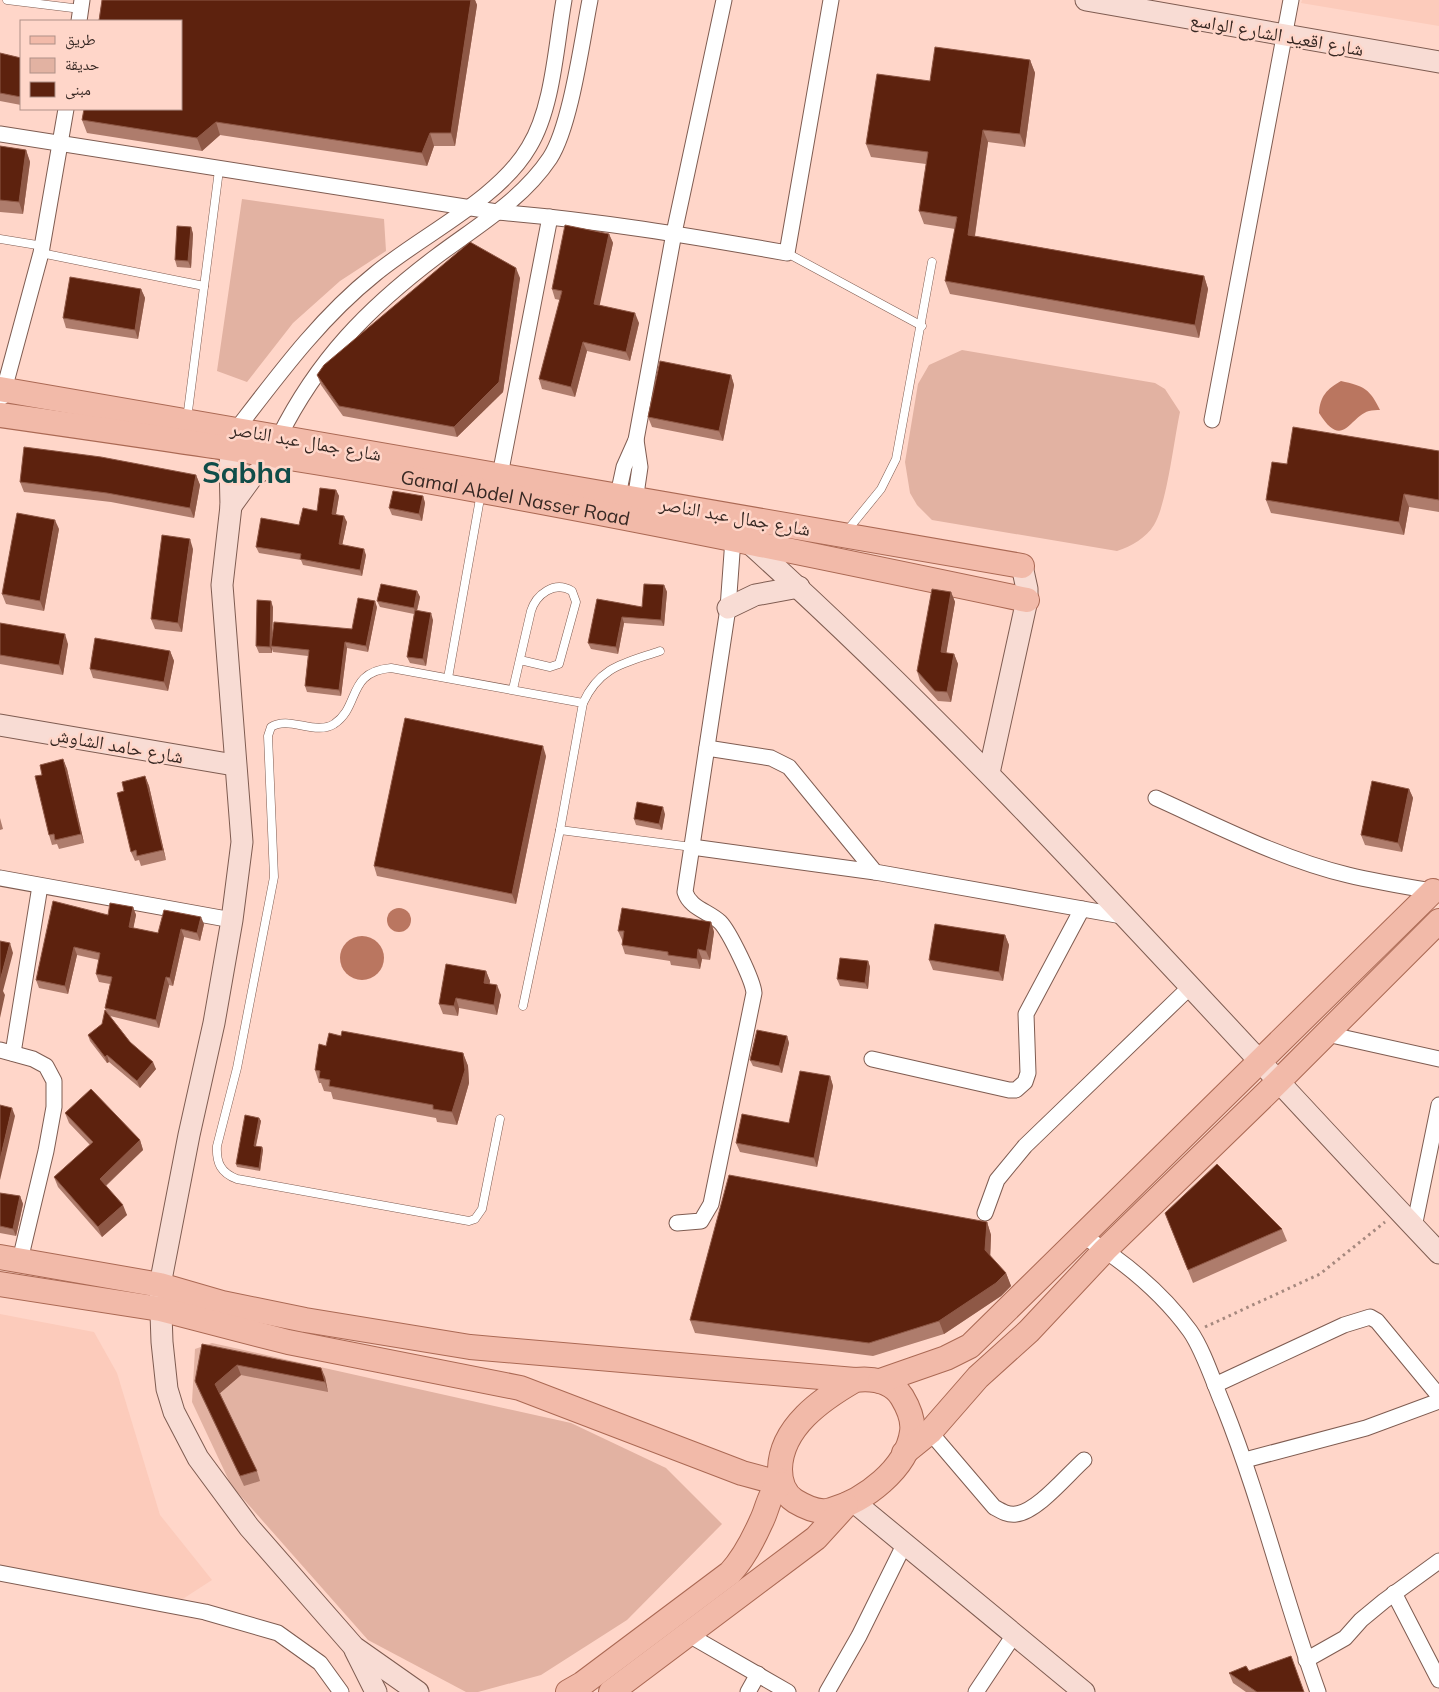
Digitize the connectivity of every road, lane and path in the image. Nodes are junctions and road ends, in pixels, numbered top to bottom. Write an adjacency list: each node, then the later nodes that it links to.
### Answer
1 (6, 0): 8 (lane)
2 (564, 0): 15 (street)
3 (590, 0): 16 (street)
4 (724, 0): 18 (street)
5 (831, 0): 21 (street)
6 (1086, 0): 9 (street, شارع اقعيد الشارع الواسع)
7 (1291, 0): 9 (street)
8 (81, 10)
9 (1284, 36): 10 (street, شارع اقعيد الشارع الواسع); 27 (street)
10 (1439, 62)
11 (66, 110): 13 (street)
12 (0, 134): 13 (street)
13 (61, 144): 14 (street); 20 (street)
14 (219, 170): 15 (street); 23 (lane)
15 (469, 206): 16 (street); 29 (street)
16 (497, 212): 17 (street); 30 (street)
17 (550, 216): 18 (street); 31 (street)
18 (674, 233): 21 (street); 34 (street)
19 (0, 239): 20 (lane)
20 (42, 250): 23 (lane); 25 (street)
21 (787, 253): 24 (lane)
22 (932, 262): 24 (lane)
23 (204, 286): 28 (lane)
24 (922, 326): 36 (lane)
25 (1, 395): 28 (main road, شارع جمال عبد الناصر)
26 (0, 415): 29 (main road, Gamal Abdel Nasser Road)
27 (1212, 420)
28 (186, 421): 29 (main road, شارع جمال عبد الناصر)
29 (234, 439): 30 (main road, Gamal Abdel Nasser Road); 33 (street)
30 (280, 447): 31 (main road, شارع جمال عبد الناصر); 32 (main road, Gamal Abdel Nasser Road); 33 (street)
31 (500, 475): 34 (main road, شارع جمال عبد الناصر)
32 (482, 490): 34 (main road, Gamal Abdel Nasser Road); 44 (lane)
33 (231, 506): 49 (street)
34 (625, 507): 35 (main road, شارع جمال عبد الناصر); 37 (main road, Gamal Abdel Nasser Road)
35 (754, 518): 36 (main road, شارع جمال عبد الناصر); 37 (street)
36 (844, 536): 38 (main road, شارع جمال عبد الناصر)
37 (741, 541): 39 (street); 40 (main road, Gamal Abdel Nasser Road); 41 (street)
38 (1022, 566): 40 (street)
39 (799, 587): 41 (street); 50 (street)
40 (1027, 600): 50 (street)
41 (728, 608): 48 (street)
42 (660, 651): 46 (lane)
43 (520, 660): 43 (lane); 45 (lane)
44 (448, 678): 45 (lane); 71 (lane)
45 (513, 690): 46 (lane)
46 (583, 703): 52 (lane)
47 (0, 725): 49 (street, شارع حامد الشاوش)
48 (707, 748): 53 (street); 54 (street)
49 (234, 765): 60 (street)
50 (989, 773): 59 (street)
51 (1156, 798): 57 (street)
52 (560, 830): 53 (lane); 63 (lane)
53 (692, 847): 54 (street); 74 (street)
54 (876, 872): 58 (street)
55 (0, 878): 56 (street)
56 (40, 886): 60 (street); 65 (street)
57 (1436, 892): 68 (main road)
58 (1082, 909): 59 (street); 66 (street)
59 (1122, 916): 62 (street)
60 (232, 920): 81 (street)
61 (1439, 922): 64 (main road)
62 (1190, 987): 68 (street); 73 (street)
63 (523, 1006)
64 (1326, 1034): 67 (street); 69 (main road)
65 (6, 1051): 79 (street)
66 (872, 1059)
67 (1439, 1059)
68 (1261, 1062): 69 (street); 76 (main road)
69 (1279, 1081): 72 (street); 77 (main road)
70 (1439, 1105): 75 (street)
71 (500, 1119)
72 (1400, 1210): 75 (street); 83 (path)
73 (985, 1213)
74 (677, 1223)
75 (1414, 1227): 78 (street)
76 (1083, 1236): 77 (street); 85 (main road)
77 (1105, 1250): 83 (street); 89 (main road)
78 (1439, 1253)
79 (10, 1259): 81 (main road)
80 (0, 1284): 82 (main road)
81 (160, 1285): 82 (street); 84 (main road)
82 (160, 1309): 93 (main road); 101 (street)
83 (1191, 1333): 86 (street)
84 (855, 1380): 85 (main road); 93 (main road)
85 (880, 1381): 90 (main road)
86 (1214, 1385): 87 (street); 92 (street)
87 (1439, 1396)
88 (1439, 1401): 92 (street)
89 (930, 1432): 90 (main road); 91 (street)
90 (904, 1453): 94 (main road)
91 (1084, 1460)
92 (1245, 1460): 102 (street)
93 (780, 1482): 94 (main road); 108 (main road)
94 (850, 1504): 95 (street); 99 (main road)
95 (904, 1545): 100 (street); 112 (street)
96 (1439, 1561): 98 (street)
97 (0, 1573): 105 (street)
98 (1394, 1593): 102 (street); 104 (street)
99 (689, 1635): 103 (street); 109 (main road)
100 (1014, 1635): 113 (street); 114 (street)
101 (354, 1647): 106 (street); 107 (street)
102 (1306, 1660): 115 (street)
103 (758, 1674): 110 (street); 111 (street)
104 (1439, 1680)
105 (341, 1692)
106 (376, 1692)
107 (418, 1692)
108 (568, 1692)
109 (610, 1692)
110 (748, 1692)
111 (788, 1692)
112 (827, 1692)
113 (976, 1692)
114 (1084, 1692)
115 (1318, 1692)

